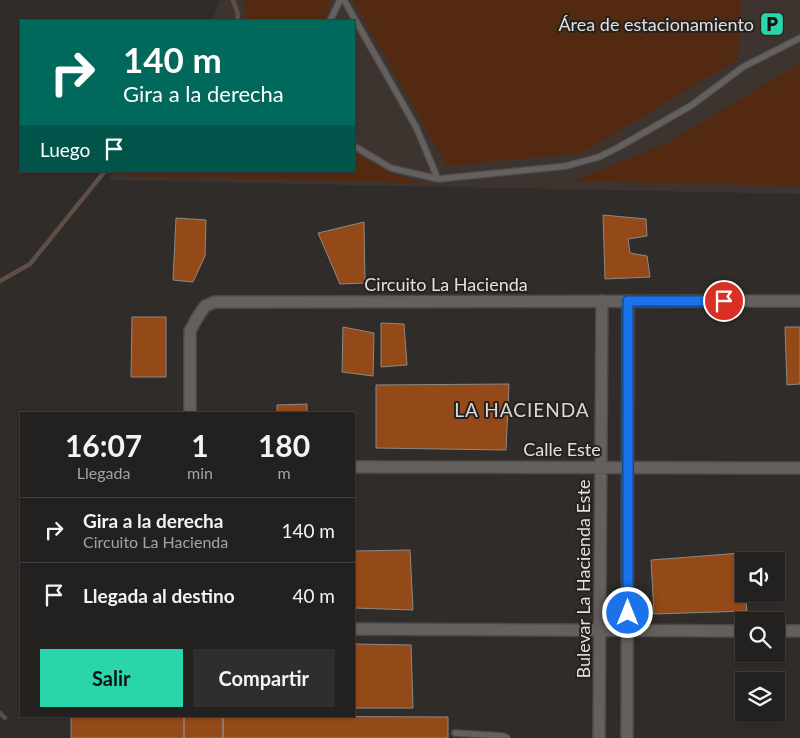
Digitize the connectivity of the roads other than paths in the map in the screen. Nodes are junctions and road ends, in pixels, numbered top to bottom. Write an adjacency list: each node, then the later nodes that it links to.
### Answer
1 (340, 0): 3 (lane)
2 (344, 0): 6 (lane)
3 (330, 20)
4 (800, 38): 6 (lane)
5 (355, 147): 6 (lane)
6 (438, 179)
7 (602, 301): 8 (street, Circuito La Hacienda); 10 (street, Circuito La Hacienda); 11 (street, Bulevar La Hacienda Este)
8 (628, 301): 9 (street, Circuito La Hacienda); 13 (street)
9 (800, 301)
10 (190, 412)
11 (601, 466): 12 (street, Calle Este); 13 (street, Calle Este); 16 (street, Bulevar La Hacienda Este)
12 (355, 467)
13 (628, 468): 14 (street, Calle Este); 17 (street)
14 (800, 468)
15 (355, 628): 16 (street)
16 (600, 630): 17 (street); 23 (street, Bulevar La Hacienda Este)
17 (628, 631): 18 (street); 24 (street)
18 (735, 631)
19 (785, 631): 20 (street)
20 (800, 631)
21 (455, 734): 22 (lane)
22 (507, 738)
23 (599, 738)
24 (627, 738)

